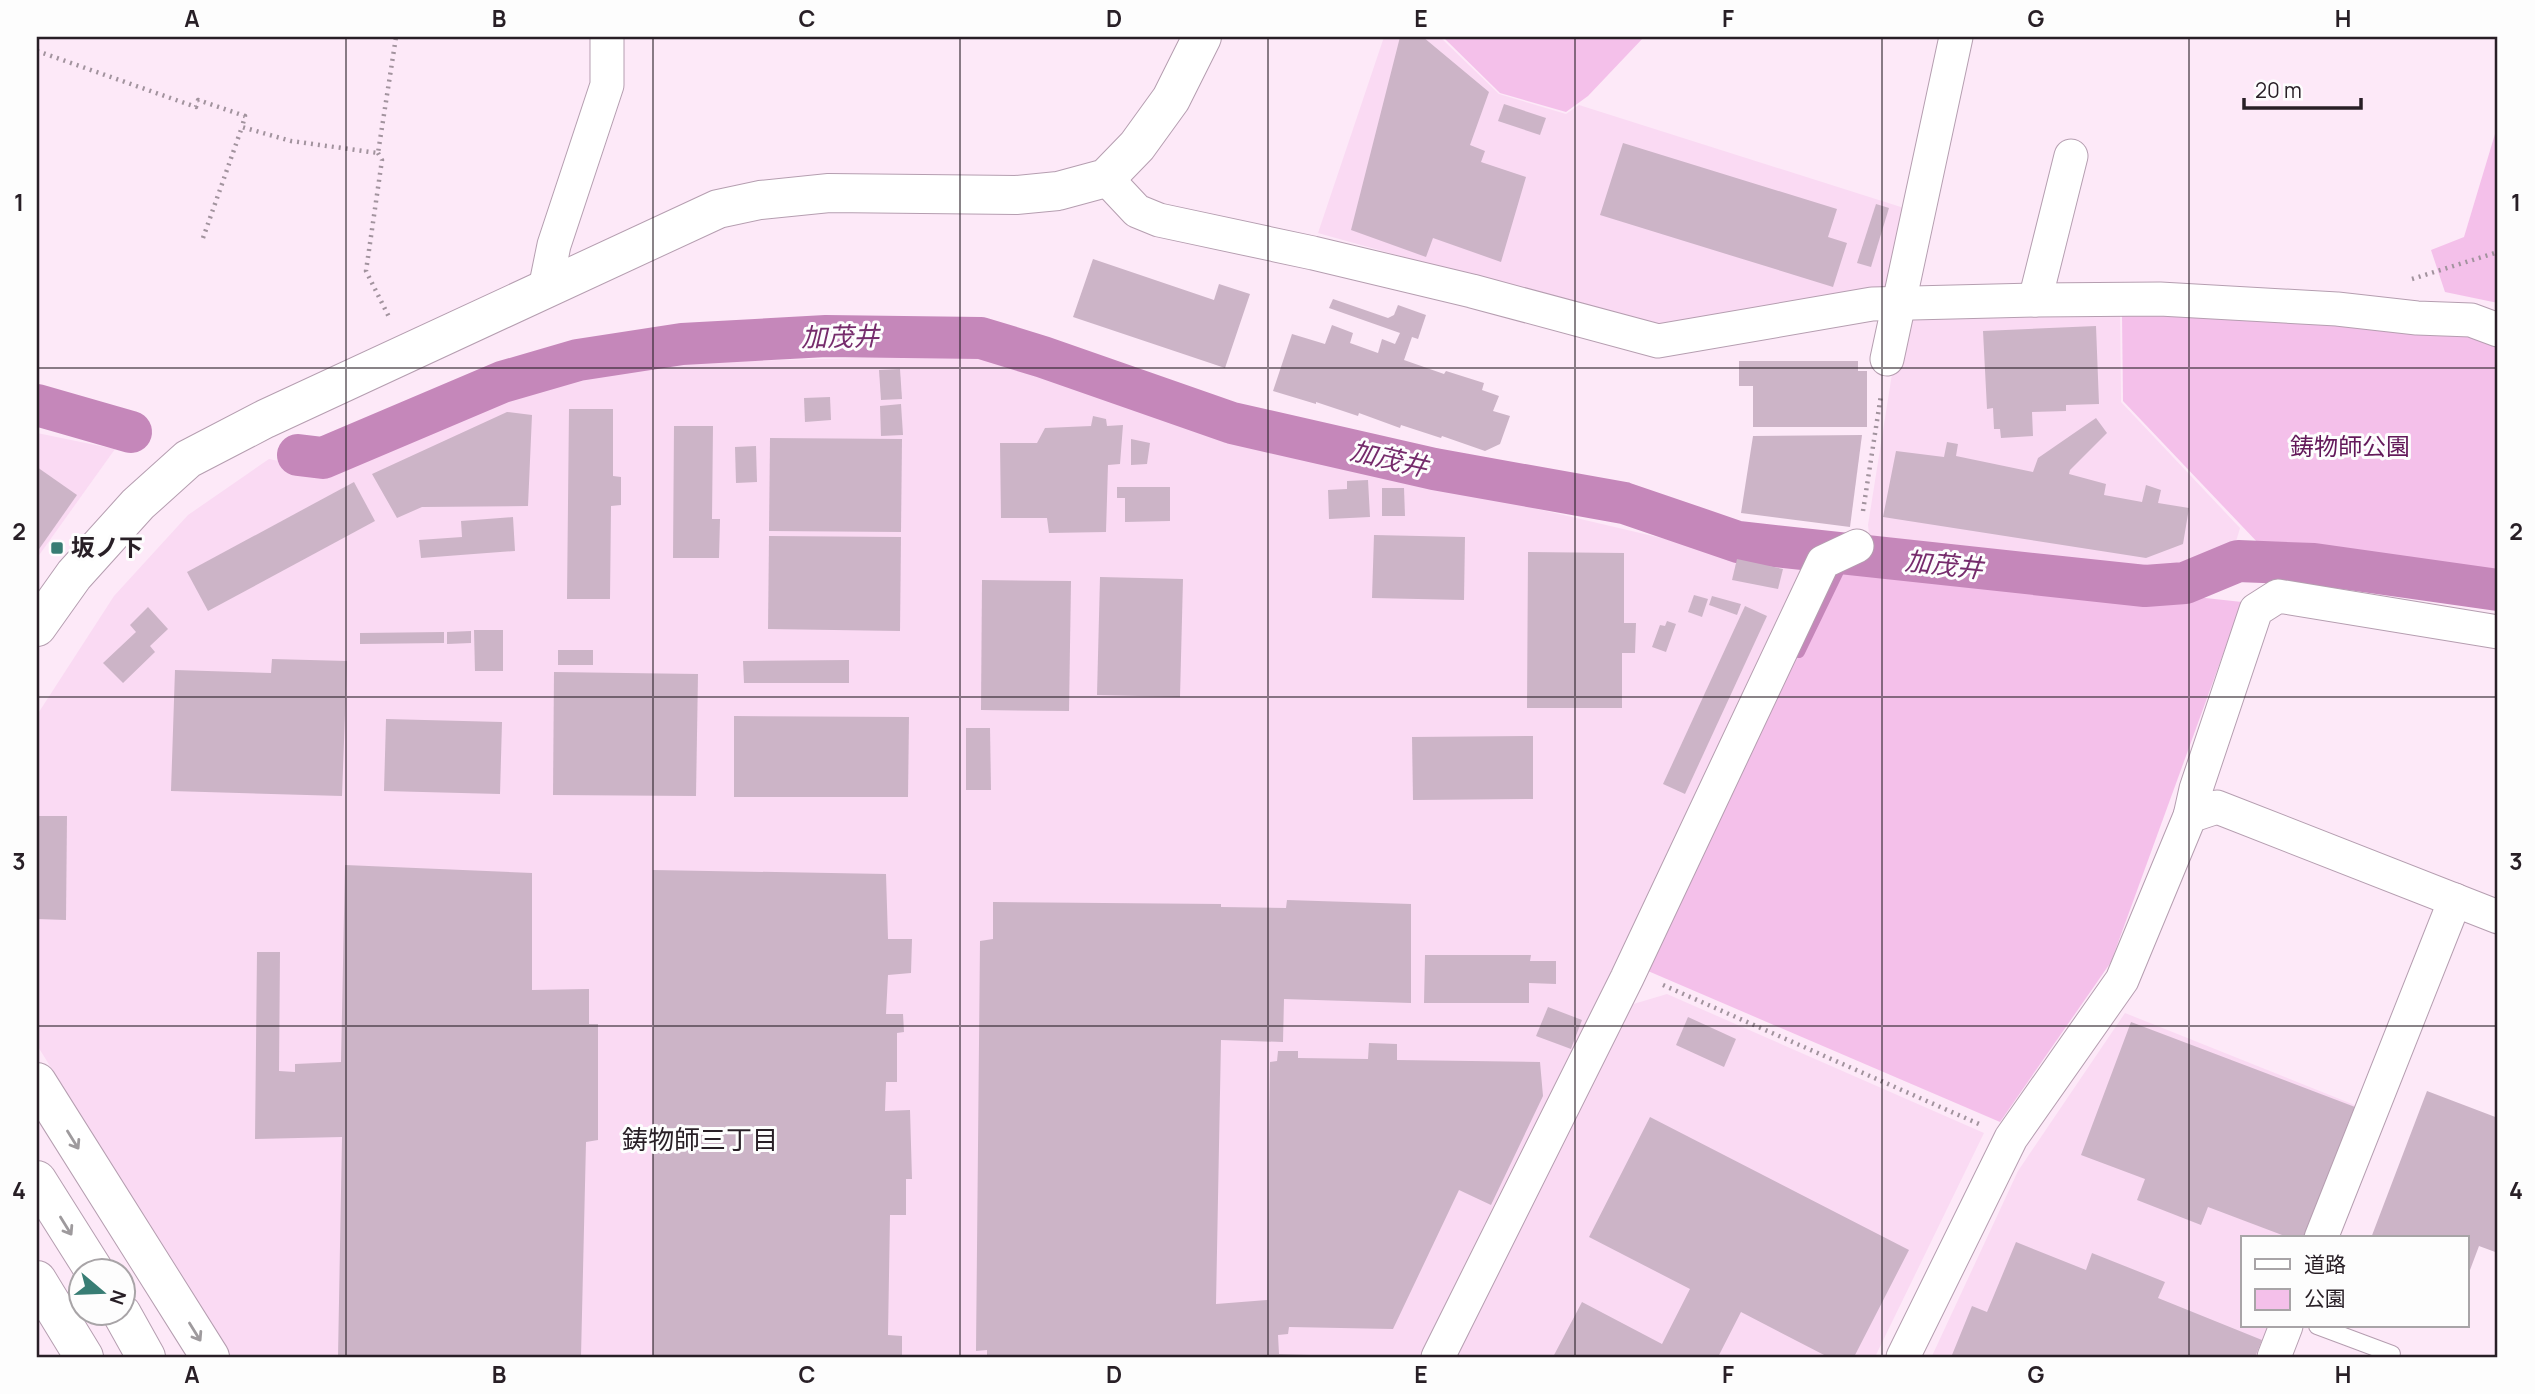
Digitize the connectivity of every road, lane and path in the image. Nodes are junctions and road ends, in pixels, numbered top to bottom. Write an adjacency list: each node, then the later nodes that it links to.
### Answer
1 (396, 37): 7 (path)
2 (607, 37): 11 (street)
3 (1202, 37): 9 (main road)
4 (1956, 37): 13 (street)
5 (37, 51): 6 (path)
6 (242, 127): 7 (path); 10 (path)
7 (378, 153): 15 (path)
8 (2071, 156): 12 (street)
9 (1106, 178): 11 (main road); 13 (street)
10 (203, 238)
11 (545, 289): 15 (main road)
12 (2035, 300): 13 (street); 14 (street)
13 (1898, 304): 16 (street)
14 (2498, 330)
15 (408, 353): 18 (main road)
16 (1887, 359): 17 (path)
17 (1857, 546): 23 (street)
18 (37, 626)
19 (2498, 632): 20 (street)
20 (2190, 816): 21 (street); 25 (street)
21 (2455, 900): 22 (street); 27 (street)
22 (2498, 917)
23 (1630, 970): 25 (path); 36 (street)
24 (37, 1082): 35 (main road, one-way to 35)
25 (2011, 1138): 37 (street)
26 (37, 1180): 28 (main road, one-way to 28)
27 (2322, 1236)
28 (86, 1258)
29 (37, 1280): 33 (main road)
30 (129, 1328): 34 (main road)
31 (2285, 1328): 38 (street)
32 (2322, 1328): 39 (lane)
33 (84, 1357)
34 (146, 1357)
35 (210, 1357)
36 (1438, 1357)
37 (1903, 1357)
38 (2274, 1357)
39 (2391, 1357)

